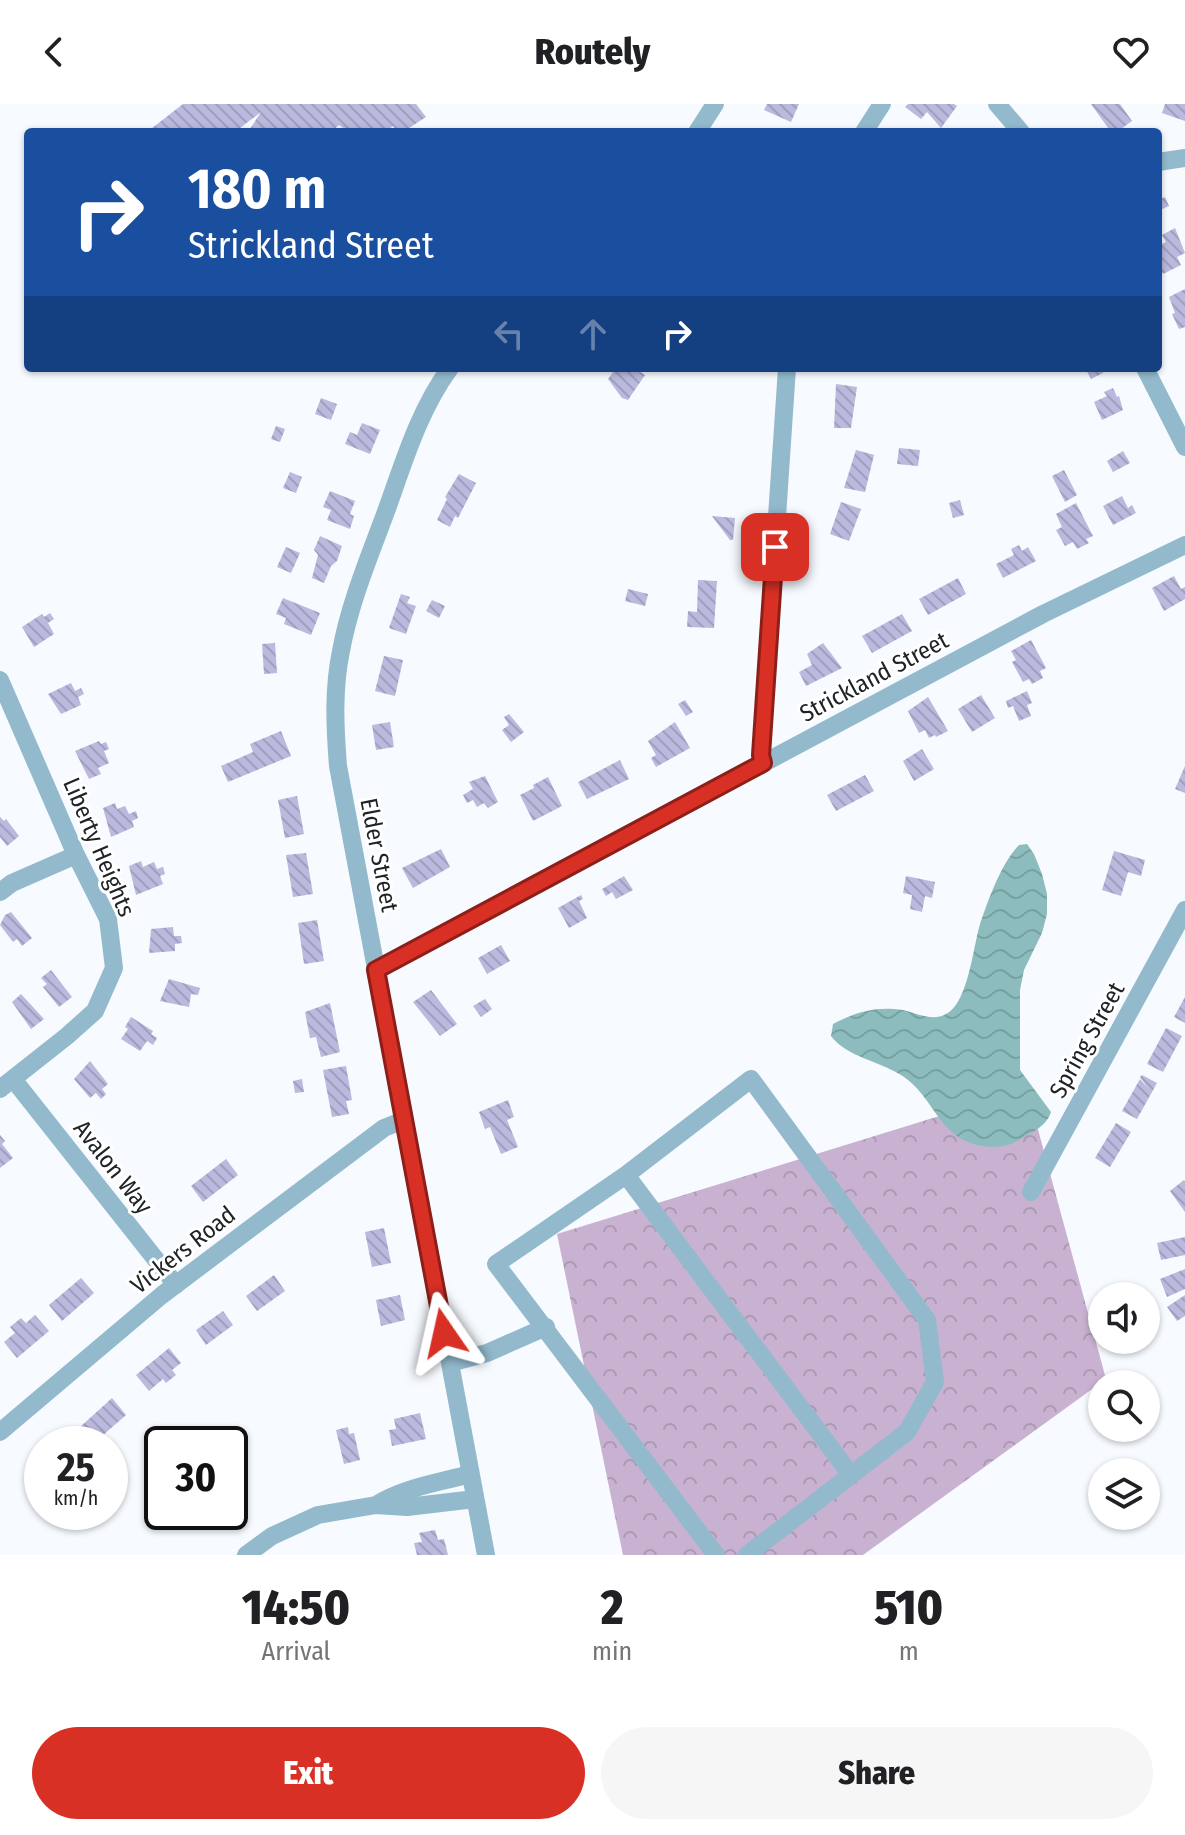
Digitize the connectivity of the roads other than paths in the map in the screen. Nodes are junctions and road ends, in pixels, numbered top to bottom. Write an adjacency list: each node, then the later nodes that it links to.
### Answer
1 (715, 104): 4 (street)
2 (882, 104): 5 (street)
3 (997, 104): 6 (street)
4 (700, 128)
5 (867, 128)
6 (1018, 128)
7 (1185, 158): 8 (street)
8 (1162, 161)
9 (447, 372): 19 (street, Elder Street)
10 (787, 372): 15 (street)
11 (1147, 372): 12 (street)
12 (1185, 447)
13 (1185, 545): 15 (street, Strickland Street)
14 (2, 693): 16 (street, Liberty Heights)
15 (763, 763): 19 (street, Strickland Street)
16 (76, 855): 17 (street); 20 (street, Liberty Heights)
17 (0, 892)
18 (1185, 910): 23 (street, Spring Street)
19 (376, 970): 21 (street, Elder Street)
20 (7, 1084): 24 (street, Avalon Way)
21 (404, 1120): 24 (street, Vickers Road); 26 (street, Elder Street)
22 (626, 1175): 25 (street); 29 (street); 29 (street)
23 (1031, 1192)
24 (176, 1285): 27 (street, Vickers Road)
25 (546, 1327): 26 (street); 34 (street)
26 (450, 1363): 28 (street, Elder Street)
27 (0, 1432)
28 (470, 1474): 30 (street, Elder Street); 31 (street)
29 (851, 1475): 35 (street)
30 (475, 1499): 31 (street); 33 (street, Elder Street)
31 (376, 1505): 32 (street)
32 (246, 1555)
33 (486, 1555)
34 (716, 1555)
35 (747, 1555)

